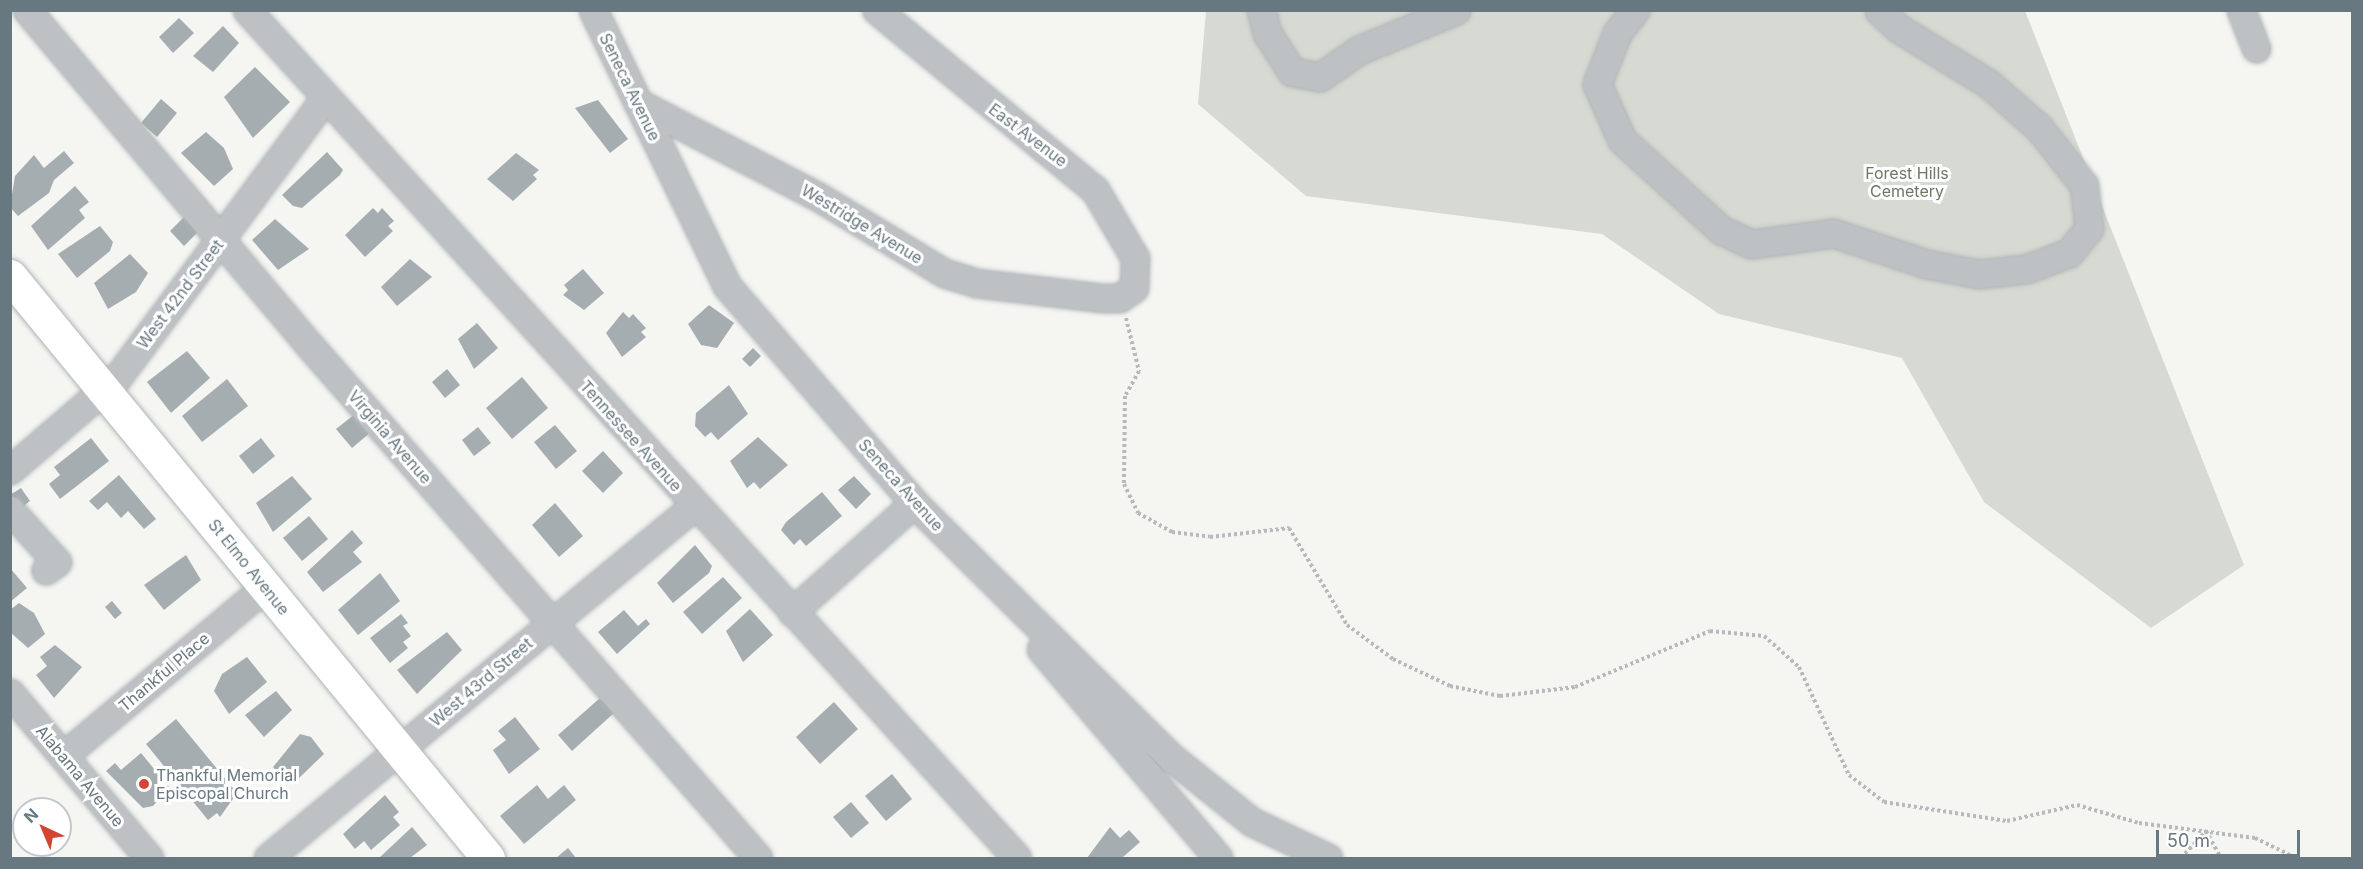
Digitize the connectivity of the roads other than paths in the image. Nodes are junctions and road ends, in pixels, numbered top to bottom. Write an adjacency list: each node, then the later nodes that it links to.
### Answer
1 (27, 10): 13 (street, Virginia Avenue)
2 (247, 10): 11 (street, Tennessee Avenue)
3 (593, 10): 12 (street, Seneca Avenue)
4 (878, 10): 15 (street, East Avenue)
5 (1262, 10): 6 (street)
6 (1456, 10)
7 (1635, 10): 8 (street)
8 (1879, 10)
9 (2241, 10): 10 (street)
10 (2256, 48)
11 (326, 97): 13 (street, West 42nd Street); 19 (street, Tennessee Avenue)
12 (638, 103): 15 (street, Westridge Avenue); 18 (street, Seneca Avenue)
13 (223, 237): 16 (street, West 42nd Street); 25 (street, Virginia Avenue)
14 (10, 276): 16 (main road, St Elmo Avenue)
15 (1110, 298)
16 (104, 391): 17 (street, West 42nd Street); 22 (main road, St Elmo Avenue)
17 (10, 470)
18 (914, 503): 23 (street, Seneca Avenue); 24 (street)
19 (694, 506): 24 (street, Tennessee Avenue); 25 (street, West 43rd Street)
20 (10, 510): 21 (street)
21 (46, 570)
22 (265, 587): 27 (main road, St Elmo Avenue); 28 (street, Thankful Place)
23 (1012, 600): 34 (street); 35 (street, Seneca Avenue)
24 (792, 612): 33 (street, Tennessee Avenue)
25 (553, 621): 27 (street, West 43rd Street); 32 (street, Virginia Avenue)
26 (10, 693): 28 (street, Alabama Avenue)
27 (399, 750): 30 (street, West 43rd Street); 31 (main road, St Elmo Avenue)
28 (63, 756): 29 (street, Alabama Avenue)
29 (149, 858)
30 (268, 858)
31 (488, 858)
32 (758, 858)
33 (1017, 858)
34 (1218, 858)
35 (1329, 858)

